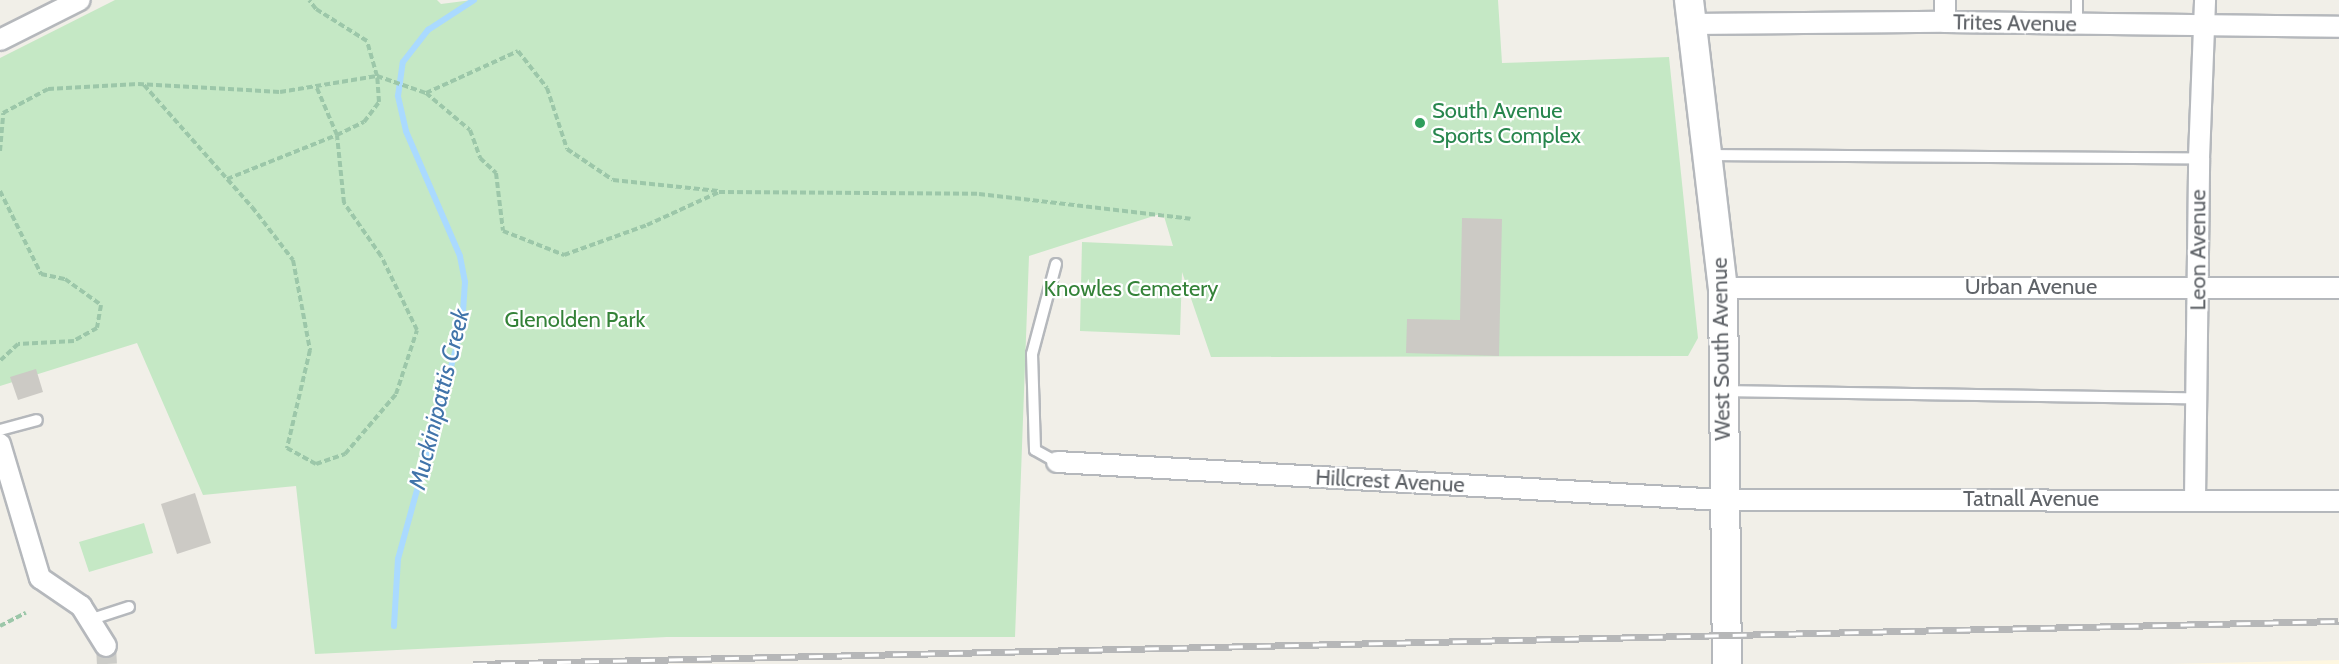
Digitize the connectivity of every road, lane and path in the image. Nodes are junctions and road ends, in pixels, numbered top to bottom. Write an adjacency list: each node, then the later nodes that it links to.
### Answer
1 (80, 0): 11 (street)
2 (309, 0): 12 (path)
3 (1945, 0): 7 (street)
4 (2077, 0): 8 (lane)
5 (2205, 0): 9 (street, Leon Avenue)
6 (1690, 12): 7 (street, Trites Avenue); 19 (street, West South Avenue)
7 (1945, 22): 8 (street, Trites Avenue)
8 (2077, 24): 9 (street, Trites Avenue)
9 (2205, 26): 10 (street, Trites Avenue); 20 (street, Leon Avenue)
10 (2339, 27)
11 (0, 40)
12 (376, 76): 14 (path); 15 (path); 17 (path)
13 (144, 85): 14 (path); 16 (path); 21 (path)
14 (316, 86): 17 (path)
15 (426, 93): 23 (path); 23 (path)
16 (2, 114): 18 (path)
17 (338, 135): 21 (path); 21 (path)
18 (0, 151)
19 (1707, 155): 20 (lane); 27 (street, West South Avenue)
20 (2199, 158): 26 (street, Leon Avenue)
21 (227, 178)
22 (0, 191): 29 (path)
23 (719, 192): 24 (path)
24 (1191, 219)
25 (1056, 264): 35 (lane)
26 (2199, 286): 27 (street, Urban Avenue); 28 (street, Urban Avenue); 31 (street, Leon Avenue)
27 (1724, 288): 30 (street, West South Avenue)
28 (2339, 288)
29 (0, 361)
30 (1723, 391): 31 (lane); 37 (street, West South Avenue)
31 (2196, 398): 36 (street, Leon Avenue)
32 (37, 420): 33 (lane)
33 (0, 430)
34 (0, 444): 41 (street)
35 (1057, 462): 37 (street, Hillcrest Avenue)
36 (2195, 499): 37 (street, Tatnall Avenue); 38 (street, Tatnall Avenue)
37 (1723, 500): 44 (street, West South Avenue)
38 (2339, 501)
39 (129, 608): 41 (lane)
40 (26, 613): 42 (path)
41 (89, 620): 43 (street)
42 (0, 626)
43 (106, 646)
44 (1727, 664)

